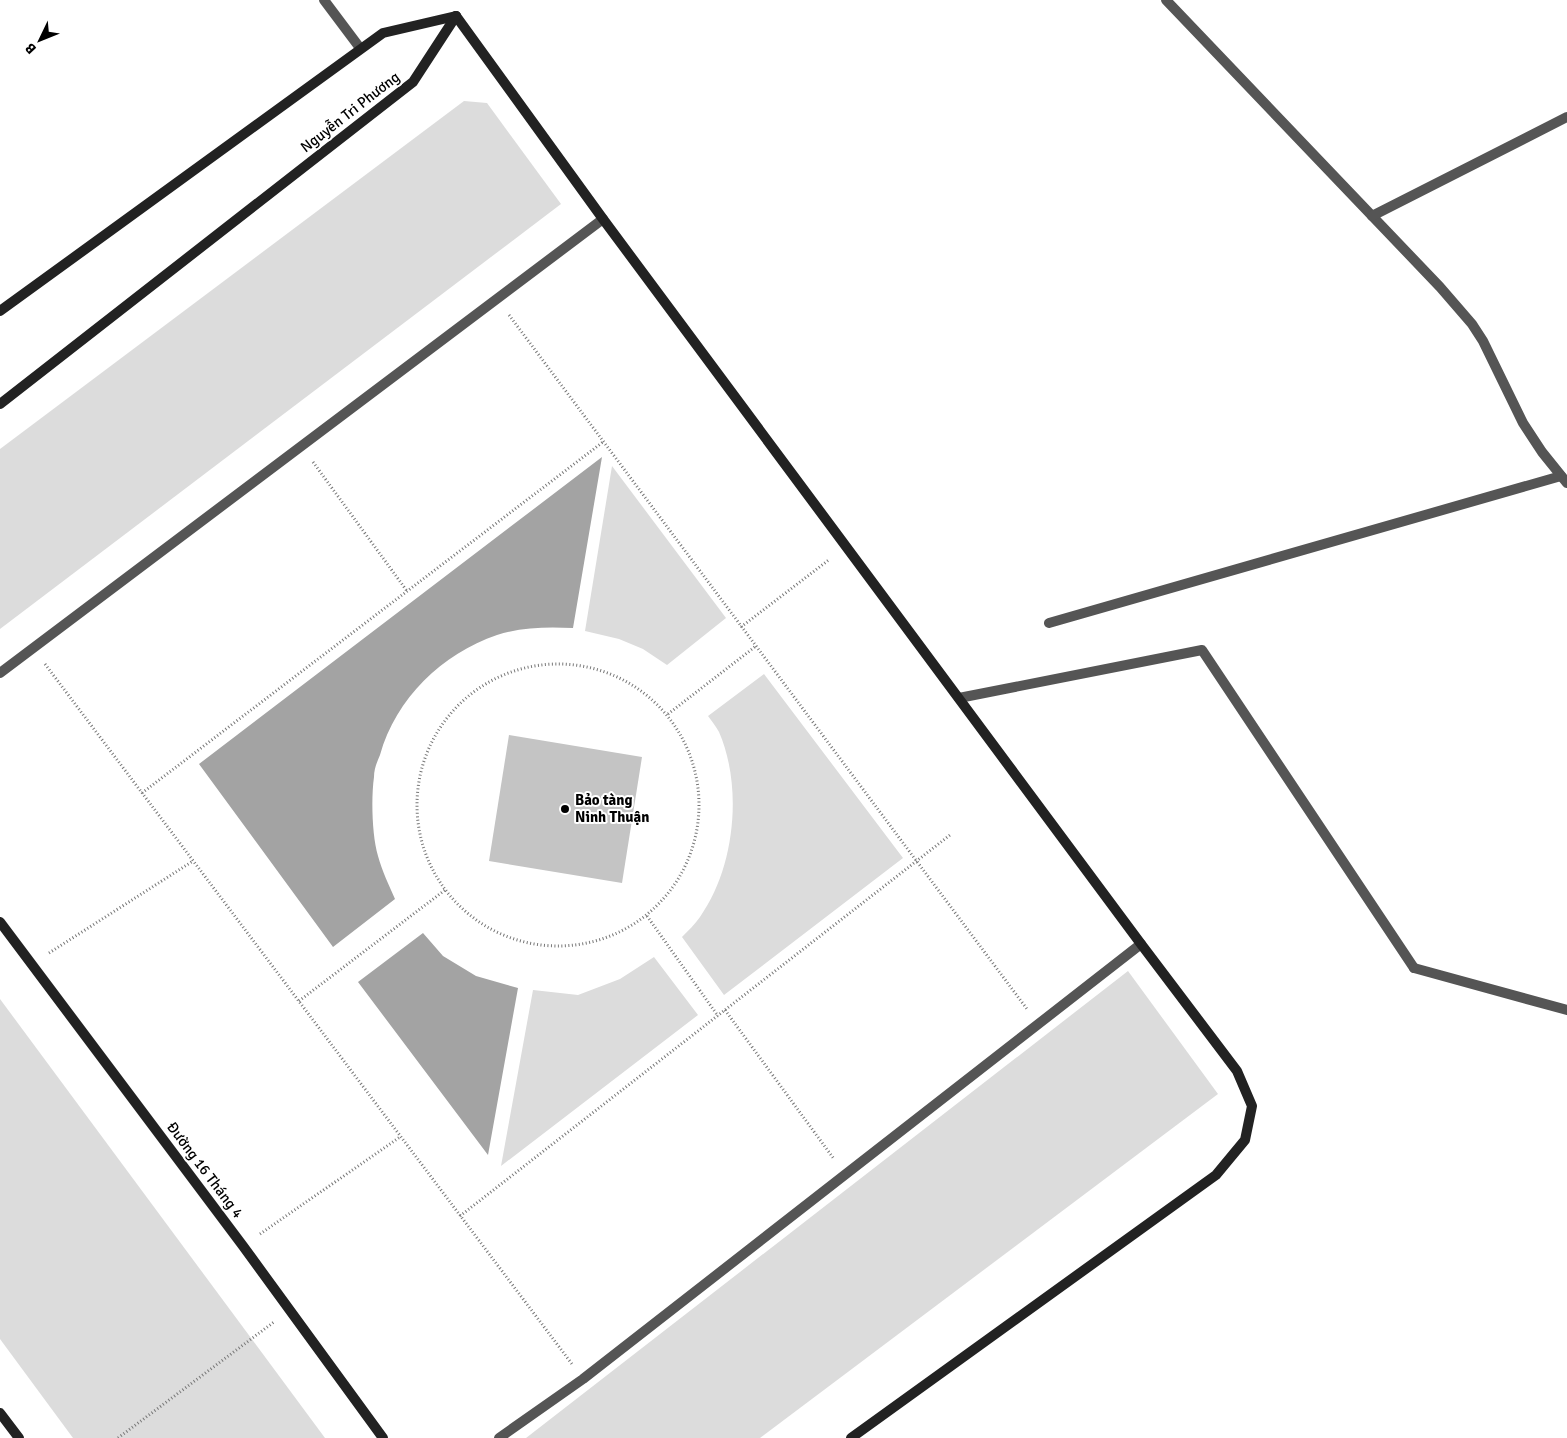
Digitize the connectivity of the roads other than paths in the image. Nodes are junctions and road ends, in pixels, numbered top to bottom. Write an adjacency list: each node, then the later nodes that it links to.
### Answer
1 (324, 0): 4 (street)
2 (1166, 0): 6 (street)
3 (456, 16): 4 (street); 7 (street); 9 (street, Nguyễn Tri Phương)
4 (360, 48): 8 (street)
5 (1567, 118): 6 (street)
6 (1372, 216): 10 (street)
7 (603, 219): 12 (street); 13 (street)
8 (0, 311)
9 (0, 404)
10 (1564, 479): 11 (street)
11 (1049, 623)
12 (0, 673)
13 (959, 698): 15 (street); 16 (street)
14 (0, 922): 19 (street, Đường 16 Tháng 4)
15 (1141, 944): 20 (street); 21 (street)
16 (1567, 1010)
17 (0, 1413): 18 (street)
18 (19, 1438)
19 (383, 1438)
20 (499, 1438)
21 (851, 1438)

